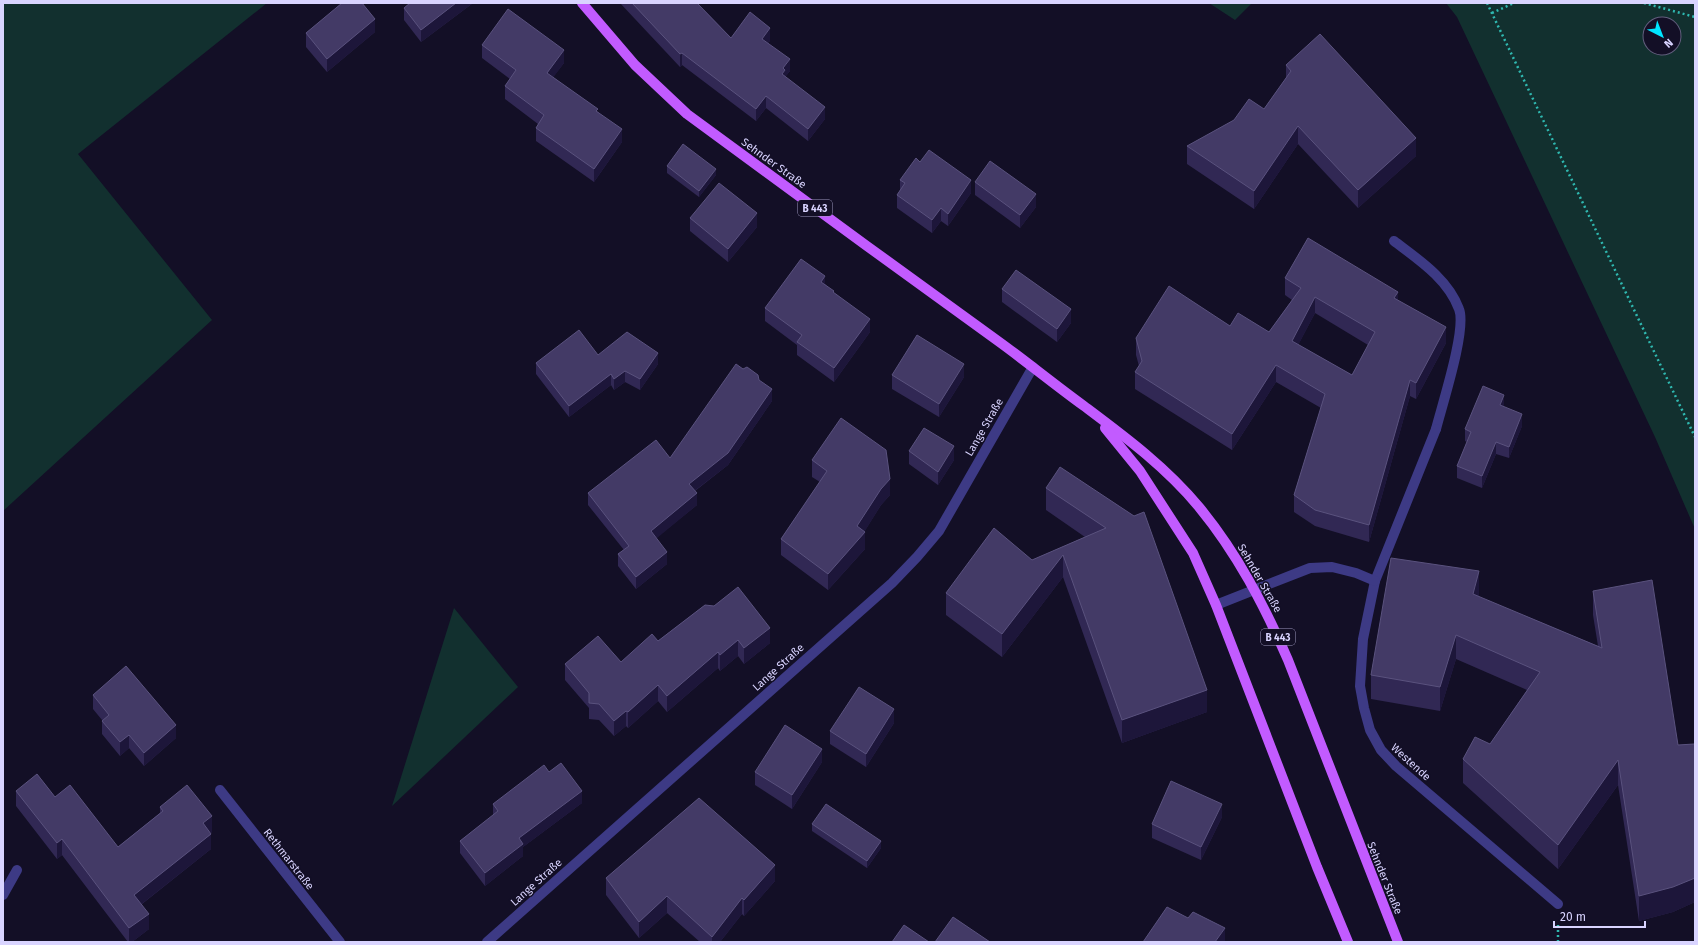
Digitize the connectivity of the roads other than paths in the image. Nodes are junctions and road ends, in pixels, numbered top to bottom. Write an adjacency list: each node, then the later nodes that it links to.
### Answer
1 (582, 3): 3 (main road, Sehnder Straße / B 443)
2 (1394, 241): 5 (street, Westende)
3 (1033, 367): 4 (main road, Sehnder Straße / B 443); 13 (street, Lange Straße)
4 (1066, 393): 6 (main road, Sehnder Straße / B 443); 7 (main road, Sehnder Straße / B 443)
5 (1375, 581): 6 (street); 11 (street, Westende)
6 (1256, 590): 7 (street); 15 (main road, Sehnder Straße / B 443)
7 (1216, 605): 14 (main road, Sehnder Straße / B 443)
8 (220, 790): 12 (street, Rethmarstraße)
9 (17, 870): 10 (street)
10 (3, 895)
11 (1558, 904)
12 (340, 942)
13 (487, 942)
14 (1348, 942)
15 (1398, 942)

